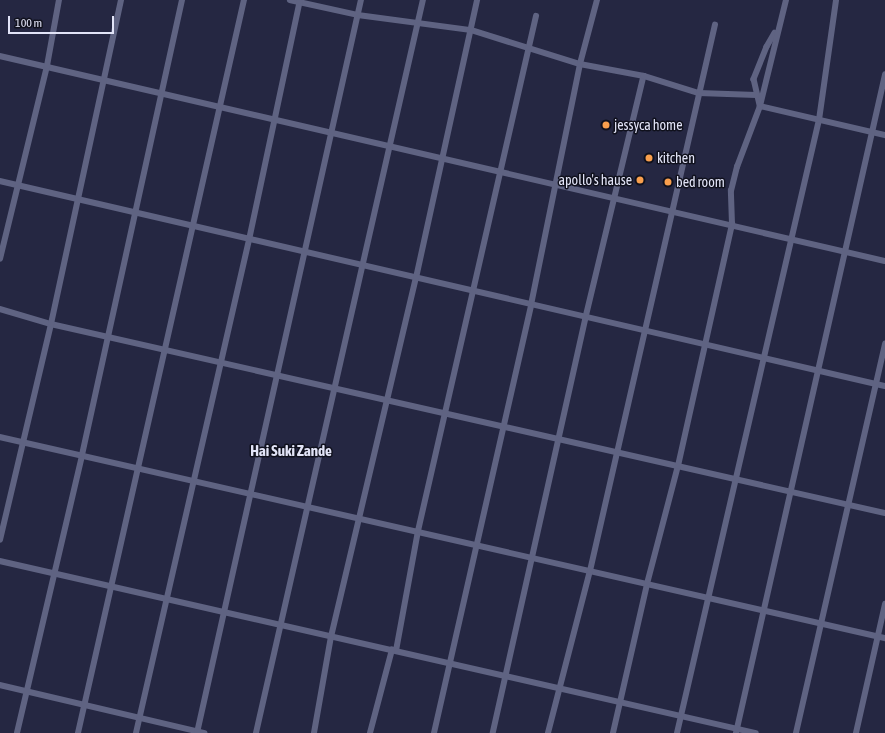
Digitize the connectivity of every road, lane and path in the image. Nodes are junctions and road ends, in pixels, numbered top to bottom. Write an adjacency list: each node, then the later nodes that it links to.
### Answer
1 (59, 0): 22 (street)
2 (121, 0): 25 (street)
3 (182, 0): 26 (street)
4 (244, 0): 29 (street)
5 (290, 0): 12 (street)
6 (362, 0): 13 (street)
7 (423, 0): 15 (street)
8 (477, 0): 17 (street)
9 (597, 0): 21 (street)
10 (786, 0): 18 (street)
11 (836, 0): 32 (street)
12 (299, 1): 13 (street); 31 (street)
13 (358, 15): 15 (street); 34 (street)
14 (536, 16): 19 (street)
15 (418, 24): 17 (street); 36 (street)
16 (715, 25): 27 (street)
17 (471, 30): 19 (street); 37 (street)
18 (777, 32): 28 (street); 30 (street)
19 (528, 47): 21 (street); 38 (street)
20 (0, 56): 22 (street)
21 (580, 64): 24 (street); 40 (street)
22 (47, 66): 25 (street); 41 (street)
23 (885, 75): 33 (street)
24 (644, 76): 27 (street); 43 (street)
25 (103, 79): 26 (street); 42 (street)
26 (163, 93): 29 (street); 45 (street)
27 (699, 93): 28 (street); 44 (street)
28 (756, 94): 30 (street)
29 (220, 106): 31 (street); 47 (street)
30 (760, 106): 32 (street); 46 (street)
31 (274, 118): 34 (street); 49 (street)
32 (818, 120): 33 (street); 48 (street)
33 (873, 132): 35 (street); 50 (street)
34 (332, 133): 36 (street); 51 (street)
35 (885, 135)
36 (391, 146): 37 (street); 54 (street)
37 (443, 159): 38 (street); 55 (street)
38 (500, 171): 40 (street); 56 (street)
39 (0, 181): 41 (street)
40 (556, 184): 43 (street); 57 (street)
41 (17, 185): 42 (street); 52 (street)
42 (76, 199): 45 (street); 60 (street)
43 (616, 199): 44 (street); 59 (street)
44 (672, 212): 46 (street); 61 (street)
45 (133, 213): 47 (street); 62 (street)
46 (732, 224): 48 (street); 63 (street)
47 (192, 226): 49 (street); 65 (street)
48 (789, 239): 50 (street); 66 (street)
49 (249, 240): 51 (street); 67 (street)
50 (846, 252): 53 (street); 68 (street)
51 (306, 253): 54 (street); 69 (street)
52 (0, 259)
53 (885, 261)
54 (362, 266): 55 (street); 72 (street)
55 (416, 278): 56 (street); 73 (street)
56 (474, 292): 57 (street); 74 (street)
57 (531, 305): 59 (street); 75 (street)
58 (0, 309): 60 (street)
59 (586, 318): 61 (street); 77 (street)
60 (51, 324): 62 (street); 78 (street)
61 (644, 331): 63 (street); 79 (street)
62 (108, 337): 65 (street); 80 (street)
63 (705, 344): 66 (street); 81 (street)
64 (885, 344): 70 (street)
65 (166, 350): 67 (street); 82 (street)
66 (762, 358): 68 (street); 83 (street)
67 (220, 362): 69 (street); 84 (street)
68 (819, 371): 70 (street); 85 (street)
69 (278, 376): 72 (street); 86 (street)
70 (876, 384): 71 (street); 87 (street)
71 (885, 386)
72 (335, 389): 73 (street); 88 (street)
73 (386, 400): 74 (street); 90 (street)
74 (446, 414): 75 (street); 91 (street)
75 (502, 426): 77 (street); 93 (street)
76 (0, 437): 78 (street)
77 (560, 440): 79 (street); 94 (street)
78 (23, 441): 80 (street); 92 (street)
79 (617, 453): 81 (street); 96 (street)
80 (82, 455): 82 (street); 97 (street)
81 (678, 466): 83 (street); 98 (street)
82 (139, 468): 84 (street); 99 (street)
83 (734, 479): 85 (street); 100 (street)
84 (194, 480): 86 (street); 101 (street)
85 (791, 492): 87 (street); 103 (street)
86 (250, 493): 88 (street); 104 (street)
87 (848, 505): 89 (street); 105 (street)
88 (308, 506): 90 (street); 106 (street)
89 (885, 513)
90 (360, 518): 91 (street); 108 (street)
91 (418, 531): 93 (street); 110 (street)
92 (0, 540)
93 (477, 545): 94 (street); 111 (street)
94 (532, 557): 96 (street); 112 (street)
95 (0, 561): 97 (street)
96 (590, 571): 98 (street); 114 (street)
97 (54, 573): 99 (street); 115 (street)
98 (647, 584): 100 (street); 116 (street)
99 (111, 586): 101 (street); 117 (street)
100 (708, 597): 103 (street); 118 (street)
101 (167, 599): 104 (street); 119 (street)
102 (885, 604): 107 (street)
103 (764, 610): 105 (street); 120 (street)
104 (223, 612): 106 (street); 121 (street)
105 (821, 623): 107 (street); 135 (street)
106 (282, 625): 108 (street); 126 (street)
107 (878, 636): 109 (street); 136 (street)
108 (330, 637): 110 (street); 127 (street)
109 (885, 638)
110 (394, 651): 111 (street); 128 (street)
111 (449, 663): 112 (street); 129 (street)
112 (505, 676): 114 (street); 130 (street)
113 (0, 685): 115 (street)
114 (561, 689): 116 (street); 131 (street)
115 (26, 692): 117 (street); 122 (street)
116 (619, 702): 118 (street); 132 (street)
117 (84, 705): 119 (street); 123 (street)
118 (680, 716): 120 (street); 133 (street)
119 (140, 718): 121 (street); 124 (street)
120 (737, 731): 134 (street)
121 (197, 732): 125 (street)
122 (17, 733)
123 (78, 733)
124 (136, 733)
125 (204, 733)
126 (256, 733)
127 (314, 733)
128 (370, 733)
129 (434, 733)
130 (493, 733)
131 (548, 733)
132 (613, 733)
133 (677, 733)
134 (756, 733)
135 (796, 733)
136 (856, 733)

